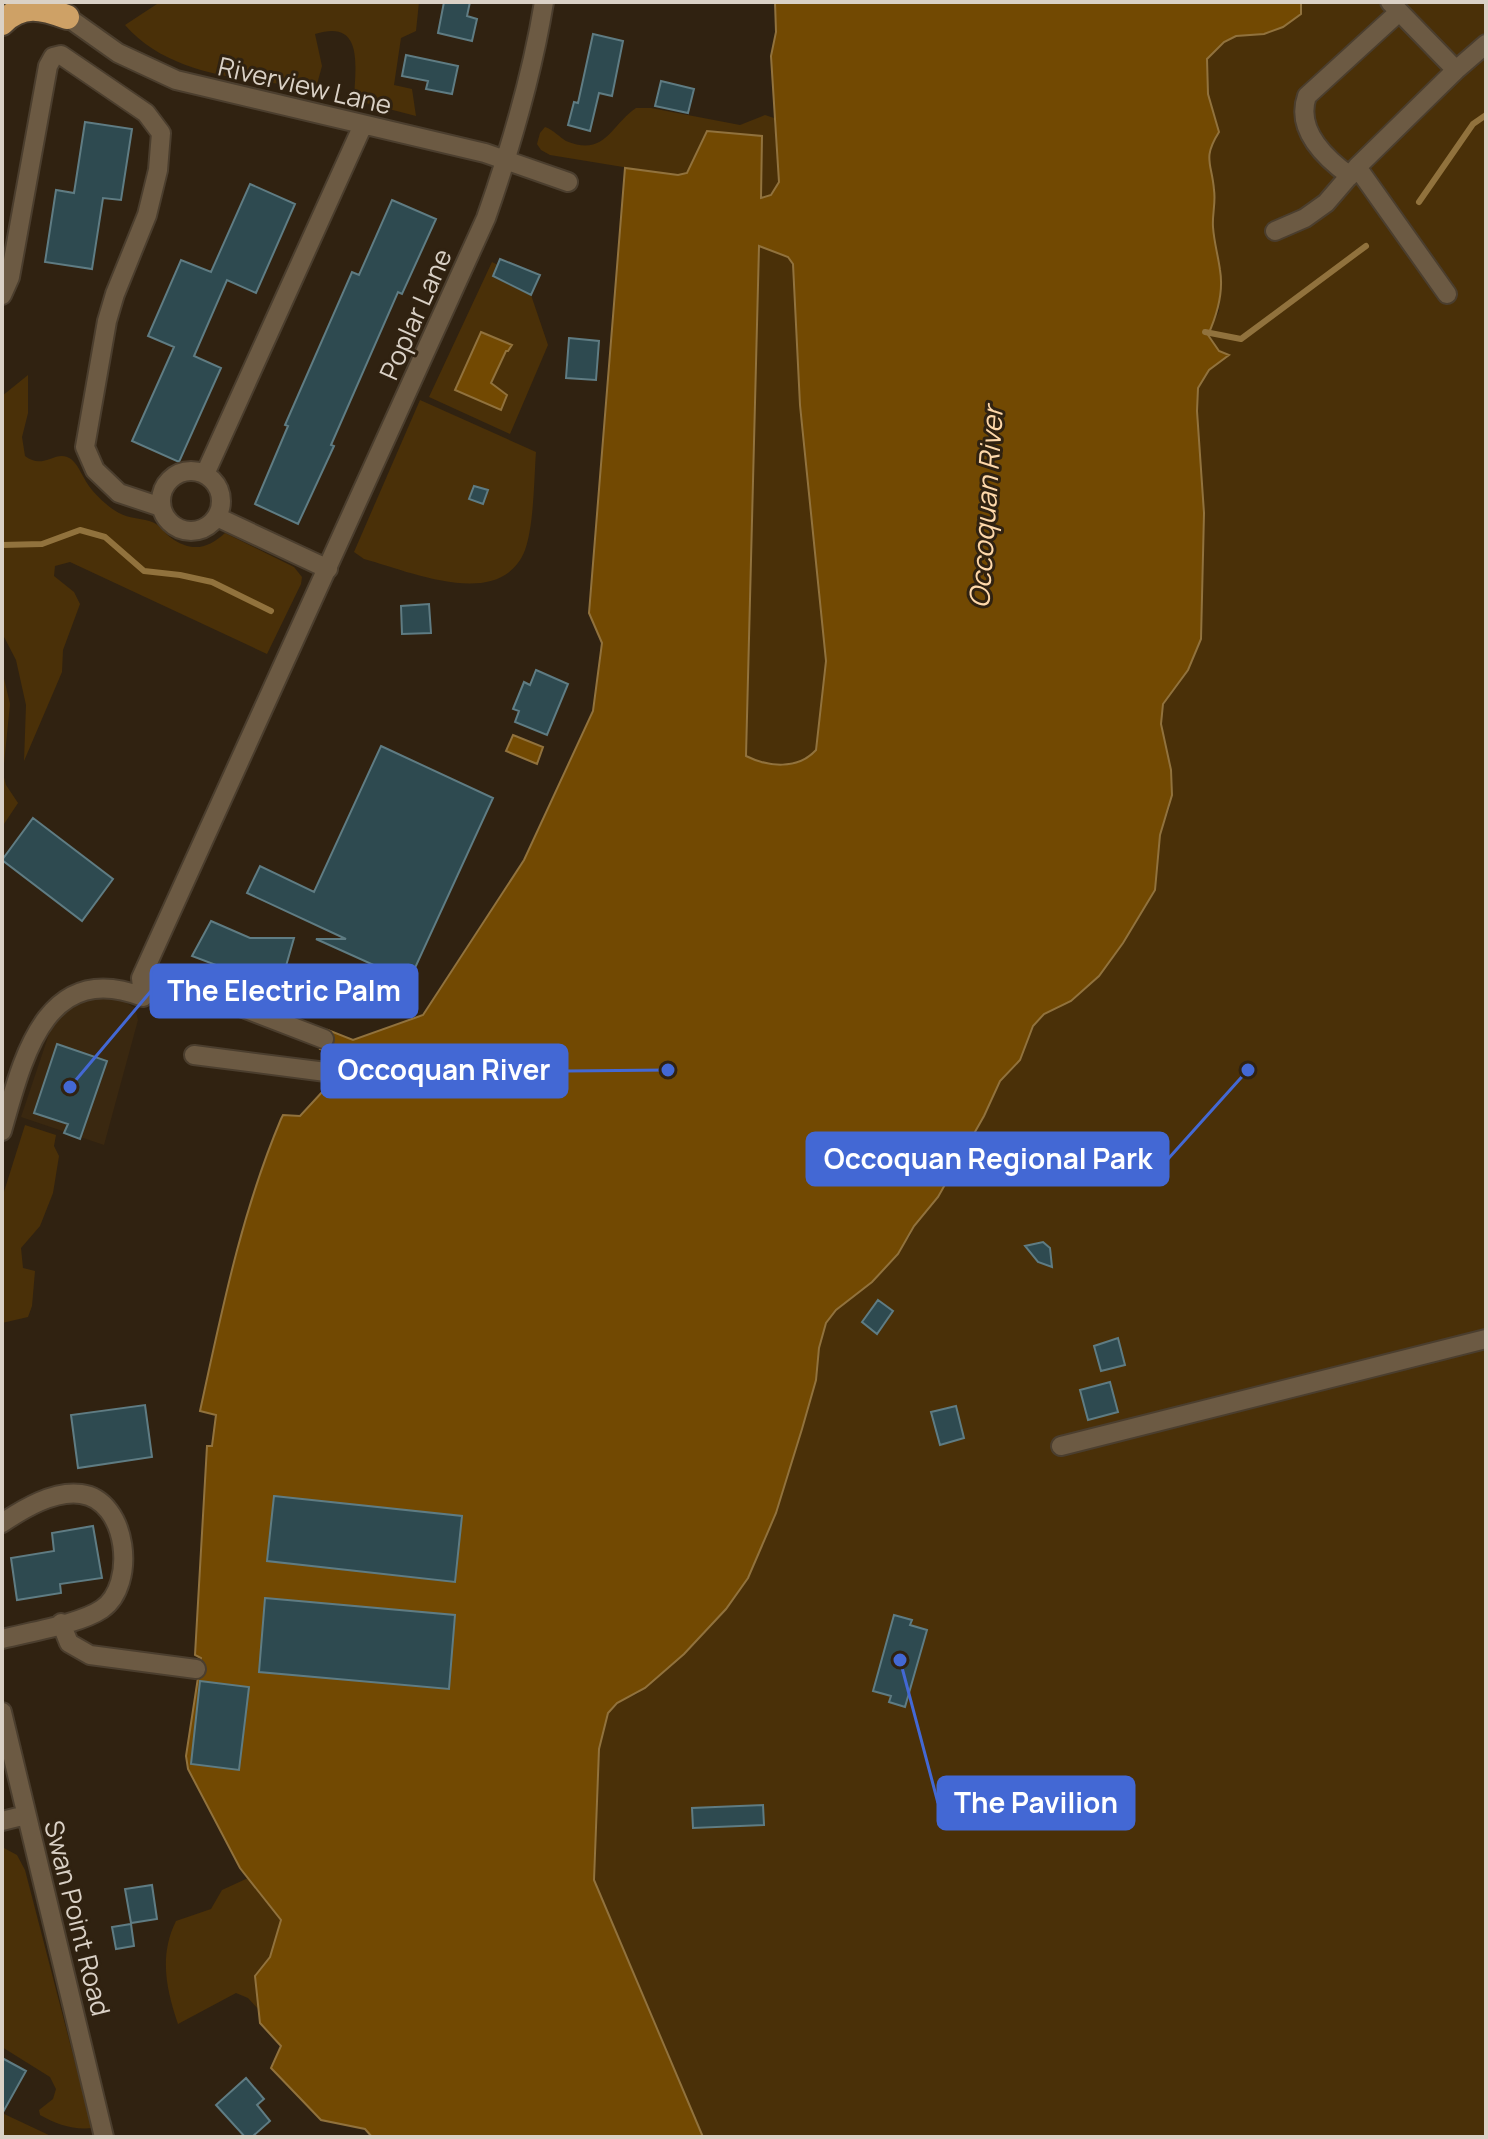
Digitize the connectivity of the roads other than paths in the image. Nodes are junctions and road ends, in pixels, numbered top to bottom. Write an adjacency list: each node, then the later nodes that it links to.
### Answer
1 (47, 2): 4 (street, Riverview Lane)
2 (544, 2): 9 (street, Poplar Lane)
3 (1395, 7): 7 (street); 10 (street)
4 (67, 17): 5 (highway); 8 (street, Riverview Lane)
5 (2, 23)
6 (1486, 44): 7 (street)
7 (1456, 70): 10 (street)
8 (363, 125): 9 (street, Riverview Lane); 15 (street)
9 (506, 160): 11 (street, Riverview Lane); 18 (street, Poplar Lane)
10 (1354, 171): 12 (street); 13 (street)
11 (568, 182)
12 (1275, 231)
13 (1447, 294)
14 (2, 295): 16 (street)
15 (205, 474): 16 (street); 17 (street)
16 (161, 507): 17 (street)
17 (217, 517): 18 (street)
18 (328, 569): 23 (street, Poplar Lane)
19 (186, 986): 20 (street)
20 (324, 1039)
21 (194, 1055): 22 (street)
22 (326, 1072)
23 (2, 1131)
24 (1486, 1339): 25 (street)
25 (1061, 1446)
26 (2, 1523): 27 (street)
27 (61, 1623): 28 (street); 29 (street)
28 (2, 1639)
29 (196, 1669)
30 (2, 1712): 31 (street, Swan Point Road)
31 (26, 1815): 32 (street); 33 (street, Swan Point Road)
32 (2, 1821)
33 (104, 2137)

